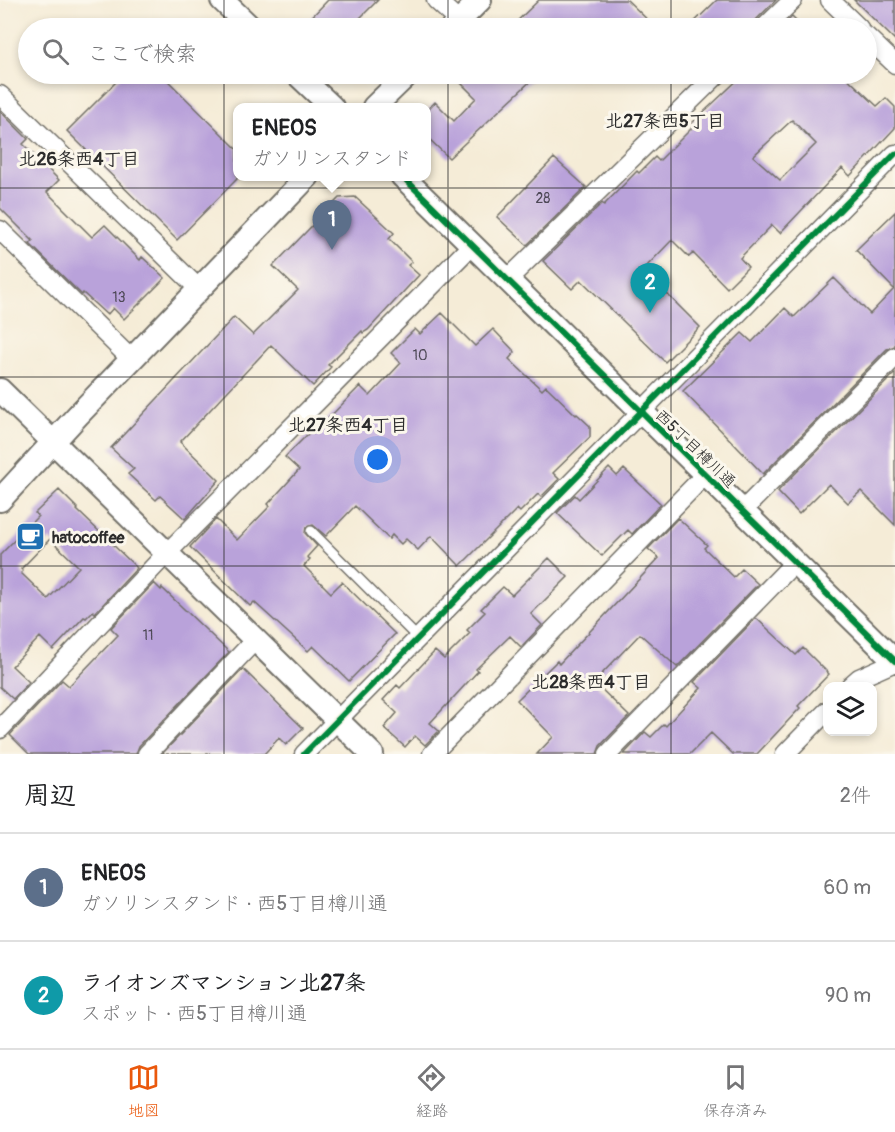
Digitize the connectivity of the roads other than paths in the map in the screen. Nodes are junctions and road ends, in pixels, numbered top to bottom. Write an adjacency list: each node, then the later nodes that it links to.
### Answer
1 (222, 0): 6 (street)
2 (436, 0): 7 (street)
3 (480, 0): 8 (street)
4 (793, 0): 9 (street)
5 (830, 0): 10 (street)
6 (241, 18)
7 (450, 18)
8 (462, 18)
9 (774, 18)
10 (849, 18)
11 (877, 46): 12 (street)
12 (895, 64)
13 (307, 84): 17 (street)
14 (398, 84): 18 (street)
15 (708, 84): 24 (street)
16 (0, 95): 25 (street)
17 (327, 103)
18 (379, 103)
19 (895, 154): 29 (street)
20 (304, 181): 25 (street)
21 (406, 181): 23 (street, 西5丁目樽川通)
22 (0, 230): 27 (street)
23 (472, 245): 24 (street, 西5丁目樽川通); 35 (street)
24 (507, 280): 29 (street, 西5丁目樽川通)
25 (200, 290): 27 (street)
26 (895, 357): 33 (street)
27 (132, 359): 30 (street)
28 (0, 390): 30 (street)
29 (641, 413): 31 (street, 西5丁目樽川通); 37 (street)
30 (54, 443): 32 (street); 35 (street)
31 (705, 475): 33 (street, 西5丁目樽川通); 47 (street)
32 (0, 500)
33 (742, 511): 36 (street, 西5丁目樽川通)
34 (311, 531): 37 (lane)
35 (167, 554): 38 (street); 43 (street)
36 (794, 563): 39 (street, 西5丁目樽川通); 48 (street)
37 (418, 638): 42 (street)
38 (255, 640): 42 (street); 44 (street)
39 (895, 662): 40 (street)
40 (855, 682)
41 (823, 715): 49 (street)
42 (337, 720): 45 (street); 46 (street)
43 (0, 729)
44 (147, 754)
45 (304, 754)
46 (372, 754)
47 (432, 754)
48 (608, 754)
49 (785, 754)

